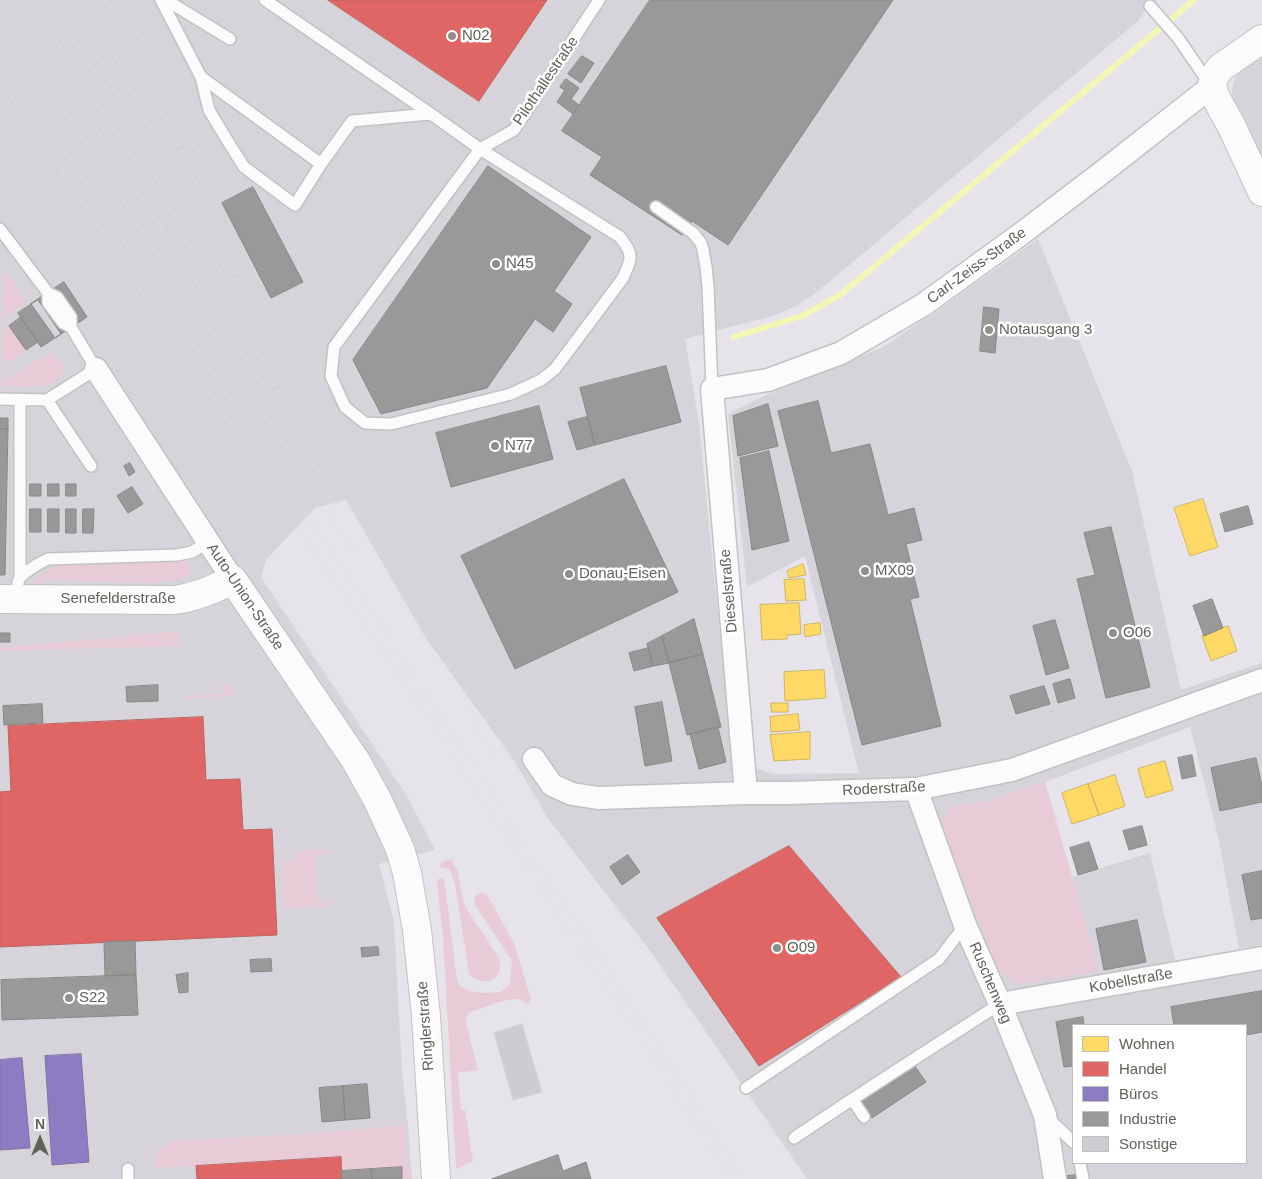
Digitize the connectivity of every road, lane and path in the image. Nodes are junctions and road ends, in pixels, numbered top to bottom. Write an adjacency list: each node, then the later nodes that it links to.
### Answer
1 (160, 0): 8 (lane)
2 (166, 0): 6 (lane)
3 (265, 0): 10 (lane)
4 (599, 0): 11 (lane, Pilothallestraße)
5 (1153, 9): 9 (lane)
6 (230, 38)
7 (1262, 39): 9 (street)
8 (201, 77): 12 (lane); 12 (lane)
9 (1212, 86): 13 (street); 17 (street, Carl-Zeiss-Straße)
10 (431, 114): 11 (lane); 12 (lane)
11 (480, 148): 11 (lane)
12 (321, 164)
13 (1262, 192)
14 (656, 207): 17 (lane)
15 (2, 237): 16 (lane, Auto-Union-Straße)
16 (96, 369): 20 (lane); 22 (street, Auto-Union-Straße)
17 (712, 389): 28 (street, Dieselstraße)
18 (0, 399): 19 (lane)
19 (20, 399): 20 (lane); 24 (lane)
20 (47, 400): 21 (lane)
21 (91, 466)
22 (208, 542): 23 (street, Auto-Union-Straße); 24 (lane)
23 (233, 580): 24 (street, Senefelderstraße); 29 (street, Auto-Union-Straße)
24 (12, 592)
25 (1262, 680): 27 (street, Roderstraße)
26 (534, 759): 28 (street, Roderstraße)
27 (916, 789): 28 (street, Roderstraße); 30 (street, Ruschenweg)
28 (746, 793)
29 (407, 874): 40 (street, Ringlerstraße)
30 (966, 925): 32 (street, Ruschenweg); 33 (lane)
31 (1262, 958): 32 (street, Kobellstraße)
32 (1000, 1004): 34 (lane); 35 (street, Ruschenweg)
33 (746, 1088)
34 (852, 1099): 36 (lane); 37 (lane)
35 (1045, 1116): 38 (lane); 41 (street, Ruschenweg)
36 (864, 1118)
37 (794, 1138)
38 (1072, 1141)
39 (1080, 1164): 42 (lane)
40 (436, 1179)
41 (1055, 1179)
42 (1083, 1179)

